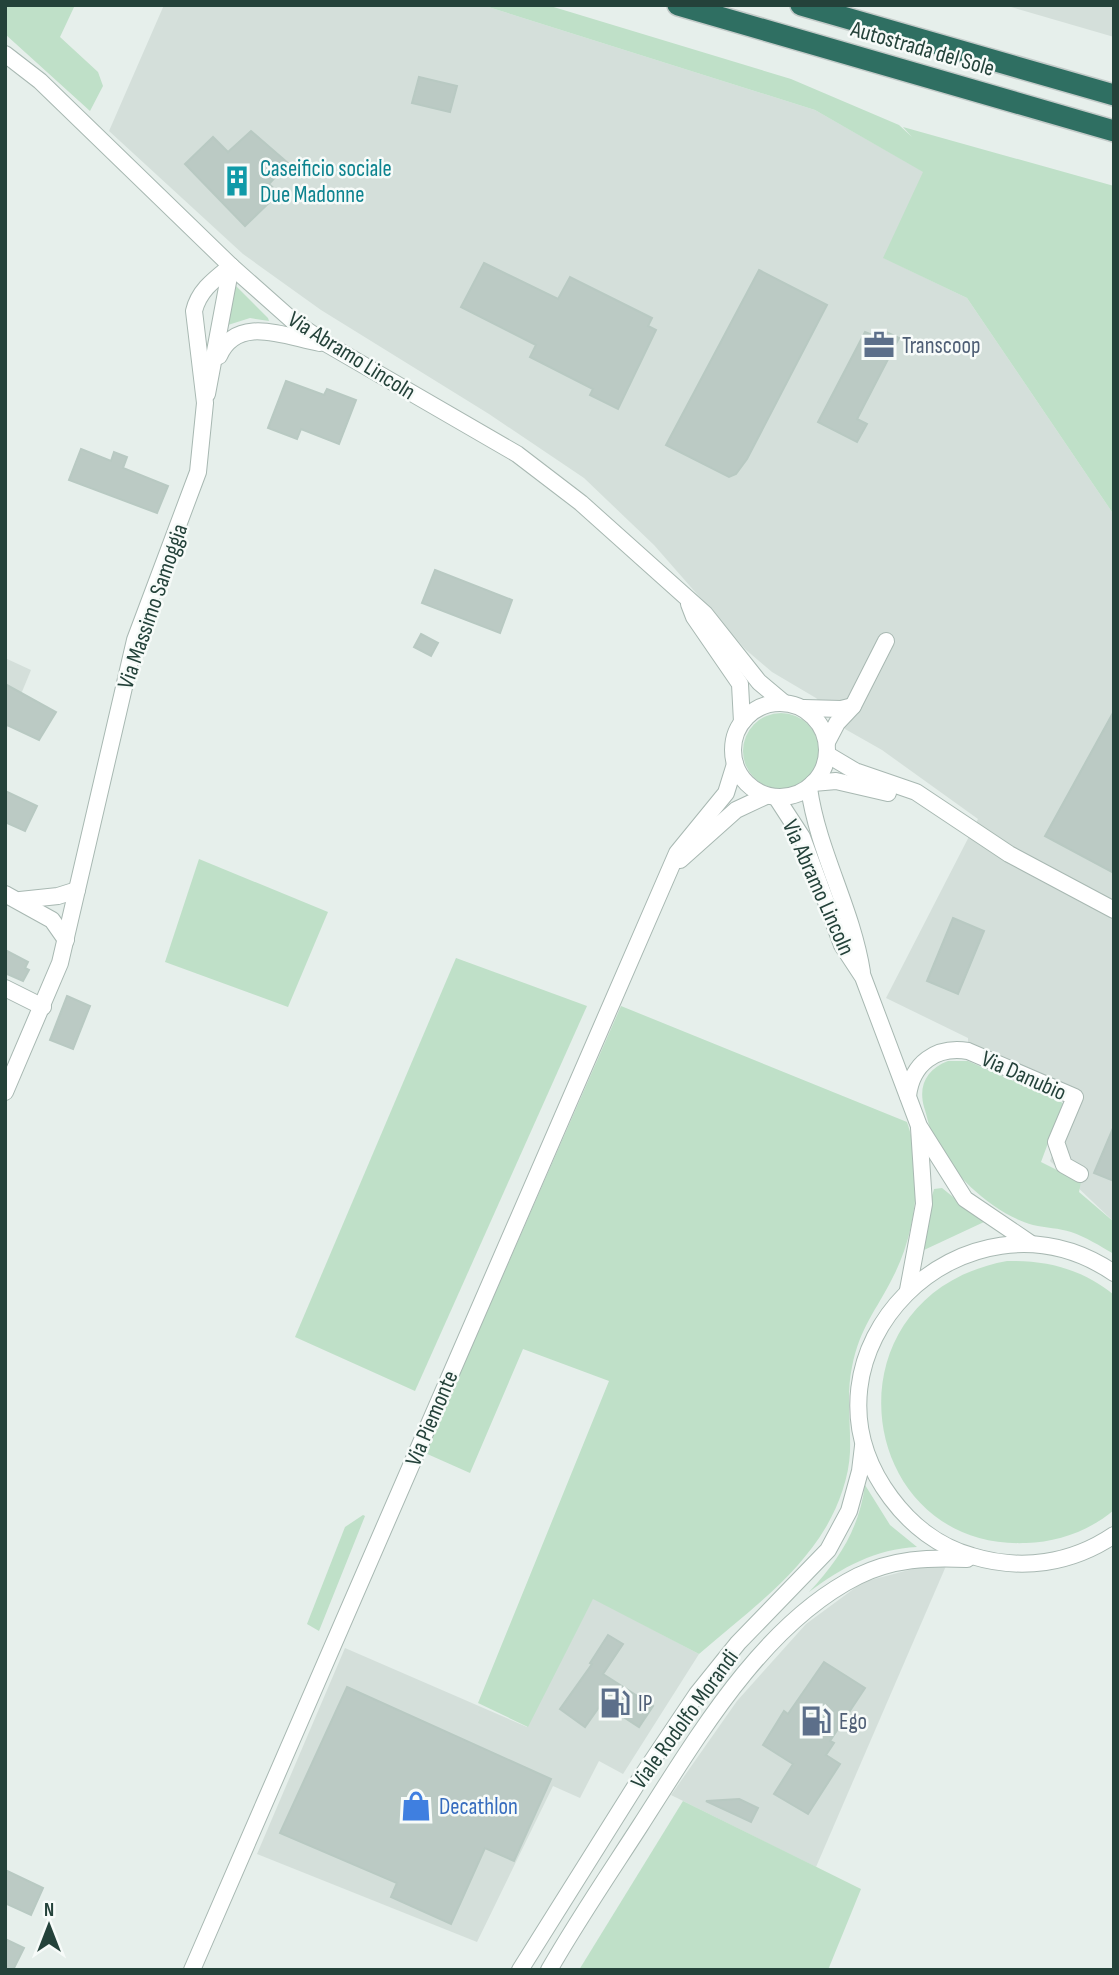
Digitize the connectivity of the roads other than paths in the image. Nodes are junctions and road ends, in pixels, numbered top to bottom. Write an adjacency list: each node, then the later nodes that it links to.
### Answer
1 (678, 5): 5 (highway, Autostrada del Sole)
2 (800, 5): 4 (highway, Autostrada del Sole)
3 (5, 54): 6 (street, Via Abramo Lincoln)
4 (1114, 95)
5 (1114, 131)
6 (215, 250): 7 (street, Via Abramo Lincoln); 8 (street, Via Massimo Samoggia)
7 (231, 266): 8 (street); 9 (street, Via Abramo Lincoln); 10 (street, Via Massimo Samoggia)
8 (202, 290): 11 (street, Via Massimo Samoggia)
9 (327, 344): 10 (street, Via Massimo Samoggia); 12 (street, Via Abramo Lincoln)
10 (214, 368): 11 (street, Via Massimo Samoggia)
11 (205, 403): 24 (street, Via Massimo Samoggia)
12 (688, 602): 14 (street, Via Abramo Lincoln); 17 (street, Via Abramo Lincoln)
13 (886, 642): 15 (street)
14 (784, 703): 16 (street); 17 (street)
15 (853, 706): 16 (street); 18 (street)
16 (803, 708): 18 (street)
17 (741, 722): 19 (street)
18 (827, 748): 20 (street); 22 (street)
19 (735, 764): 21 (street); 23 (street, Via Piemonte)
20 (811, 786): 21 (street); 22 (street); 28 (street, Via Abramo Lincoln)
21 (771, 796): 23 (street, Via Piemonte); 28 (street, Via Abramo Lincoln)
22 (934, 804): 26 (street)
23 (673, 867): 41 (street, Via Piemonte)
24 (77, 890): 25 (street); 27 (street, Via Massimo Samoggia)
25 (13, 897): 27 (street)
26 (1114, 910)
27 (66, 940): 30 (street, Via Massimo Samoggia)
28 (863, 978): 32 (street, Via Abramo Lincoln)
29 (5, 988): 30 (street)
30 (43, 1007): 31 (street, Via Massimo Samoggia)
31 (5, 1092)
32 (908, 1096): 33 (street, Via Abramo Lincoln); 34 (street, Via Danubio)
33 (919, 1126): 35 (street, Via Abramo Lincoln); 37 (street, Via Abramo Lincoln)
34 (1080, 1174)
35 (1030, 1243): 36 (street, Viale Rodolfo Morandi); 37 (street, Viale Rodolfo Morandi)
36 (1114, 1273)
37 (908, 1290): 38 (street, Viale Rodolfo Morandi)
38 (864, 1437): 40 (street, Viale Rodolfo Morandi); 42 (street, Viale Rodolfo Morandi)
39 (1114, 1535): 40 (street, Viale Rodolfo Morandi)
40 (985, 1560): 43 (street, Viale Rodolfo Morandi)
41 (192, 1970)
42 (520, 1970)
43 (549, 1970)

